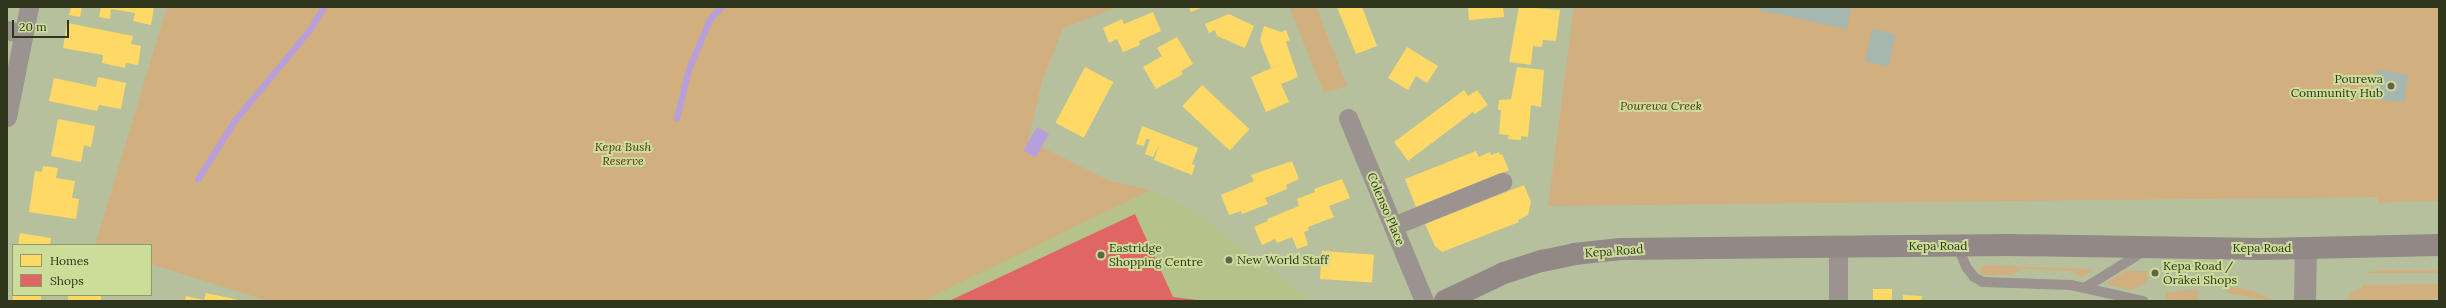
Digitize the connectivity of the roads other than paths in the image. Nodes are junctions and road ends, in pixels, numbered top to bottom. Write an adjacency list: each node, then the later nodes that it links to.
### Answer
1 (29, 7): 2 (street)
2 (15, 32): 3 (street)
3 (7, 117)
4 (1348, 118): 6 (street, Colenso Place)
5 (1502, 182): 6 (street)
6 (1393, 226): 13 (street, Colenso Place)
7 (1957, 245): 9 (main road, Kepa Road); 10 (main road, Kepa Road); 12 (lane)
8 (2439, 245): 11 (main road, Kepa Road)
9 (1838, 246): 14 (main road, Kepa Road); 15 (street)
10 (2150, 247): 11 (main road, Kepa Road); 12 (lane)
11 (2306, 248): 17 (street)
12 (2086, 287): 16 (lane)
13 (1424, 301)
14 (1445, 301)
15 (1838, 301)
16 (2143, 301)
17 (2305, 301)

